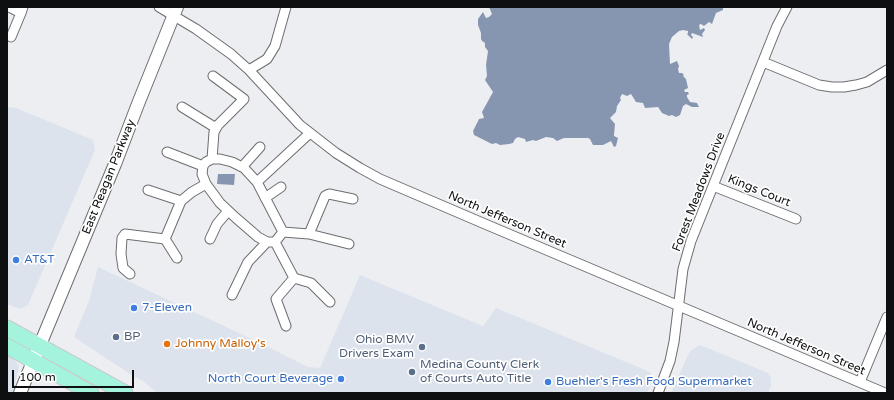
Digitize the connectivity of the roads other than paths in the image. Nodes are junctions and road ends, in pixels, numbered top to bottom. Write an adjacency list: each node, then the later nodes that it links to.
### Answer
1 (9, 7): 5 (street)
2 (159, 7): 6 (street, North Jefferson Street)
3 (286, 7): 9 (street)
4 (787, 7): 8 (street, Forest Meadows Drive)
5 (22, 10): 7 (street)
6 (175, 11): 9 (street, North Jefferson Street); 46 (street, East Reagan Parkway)
7 (11, 37)
8 (763, 62): 10 (street); 22 (street, Forest Meadows Drive)
9 (249, 70): 14 (street, North Jefferson Street)
10 (887, 70)
11 (213, 76): 13 (street)
12 (182, 107): 13 (street)
13 (216, 128): 17 (street)
14 (310, 132): 20 (street); 41 (street, North Jefferson Street)
15 (260, 147): 19 (street)
16 (167, 152): 18 (street)
17 (212, 159): 18 (street); 19 (street)
18 (203, 166): 21 (street)
19 (242, 167): 20 (street)
20 (257, 182): 25 (street)
21 (206, 184): 27 (street); 28 (street)
22 (713, 186): 29 (street, Kings Court); 41 (street, Forest Meadows Drive)
23 (281, 187): 25 (street)
24 (148, 190): 27 (street)
25 (265, 198): 30 (street)
26 (353, 199): 31 (street)
27 (181, 201): 32 (street)
28 (228, 211): 33 (street); 34 (street)
29 (796, 219)
30 (283, 232): 31 (street); 34 (street)
31 (309, 234): 35 (street)
32 (165, 238): 36 (street); 37 (street)
33 (210, 239)
34 (271, 242): 38 (street); 39 (street)
35 (349, 244)
36 (177, 258)
37 (130, 274)
38 (294, 278): 40 (street); 43 (street)
39 (232, 295)
40 (330, 302)
41 (679, 306): 48 (street, North Jefferson Street); 52 (street, Forest Meadows Drive)
42 (887, 317): 48 (street)
43 (286, 326)
44 (7, 328): 46 (main road)
45 (7, 346): 47 (main road)
46 (40, 346): 47 (street, East Reagan Parkway); 51 (main road)
47 (33, 361): 49 (street, East Reagan Parkway); 50 (main road)
48 (860, 382): 53 (street, North Jefferson Street)
49 (20, 393)
50 (91, 393)
51 (125, 393)
52 (658, 393)
53 (885, 393)

